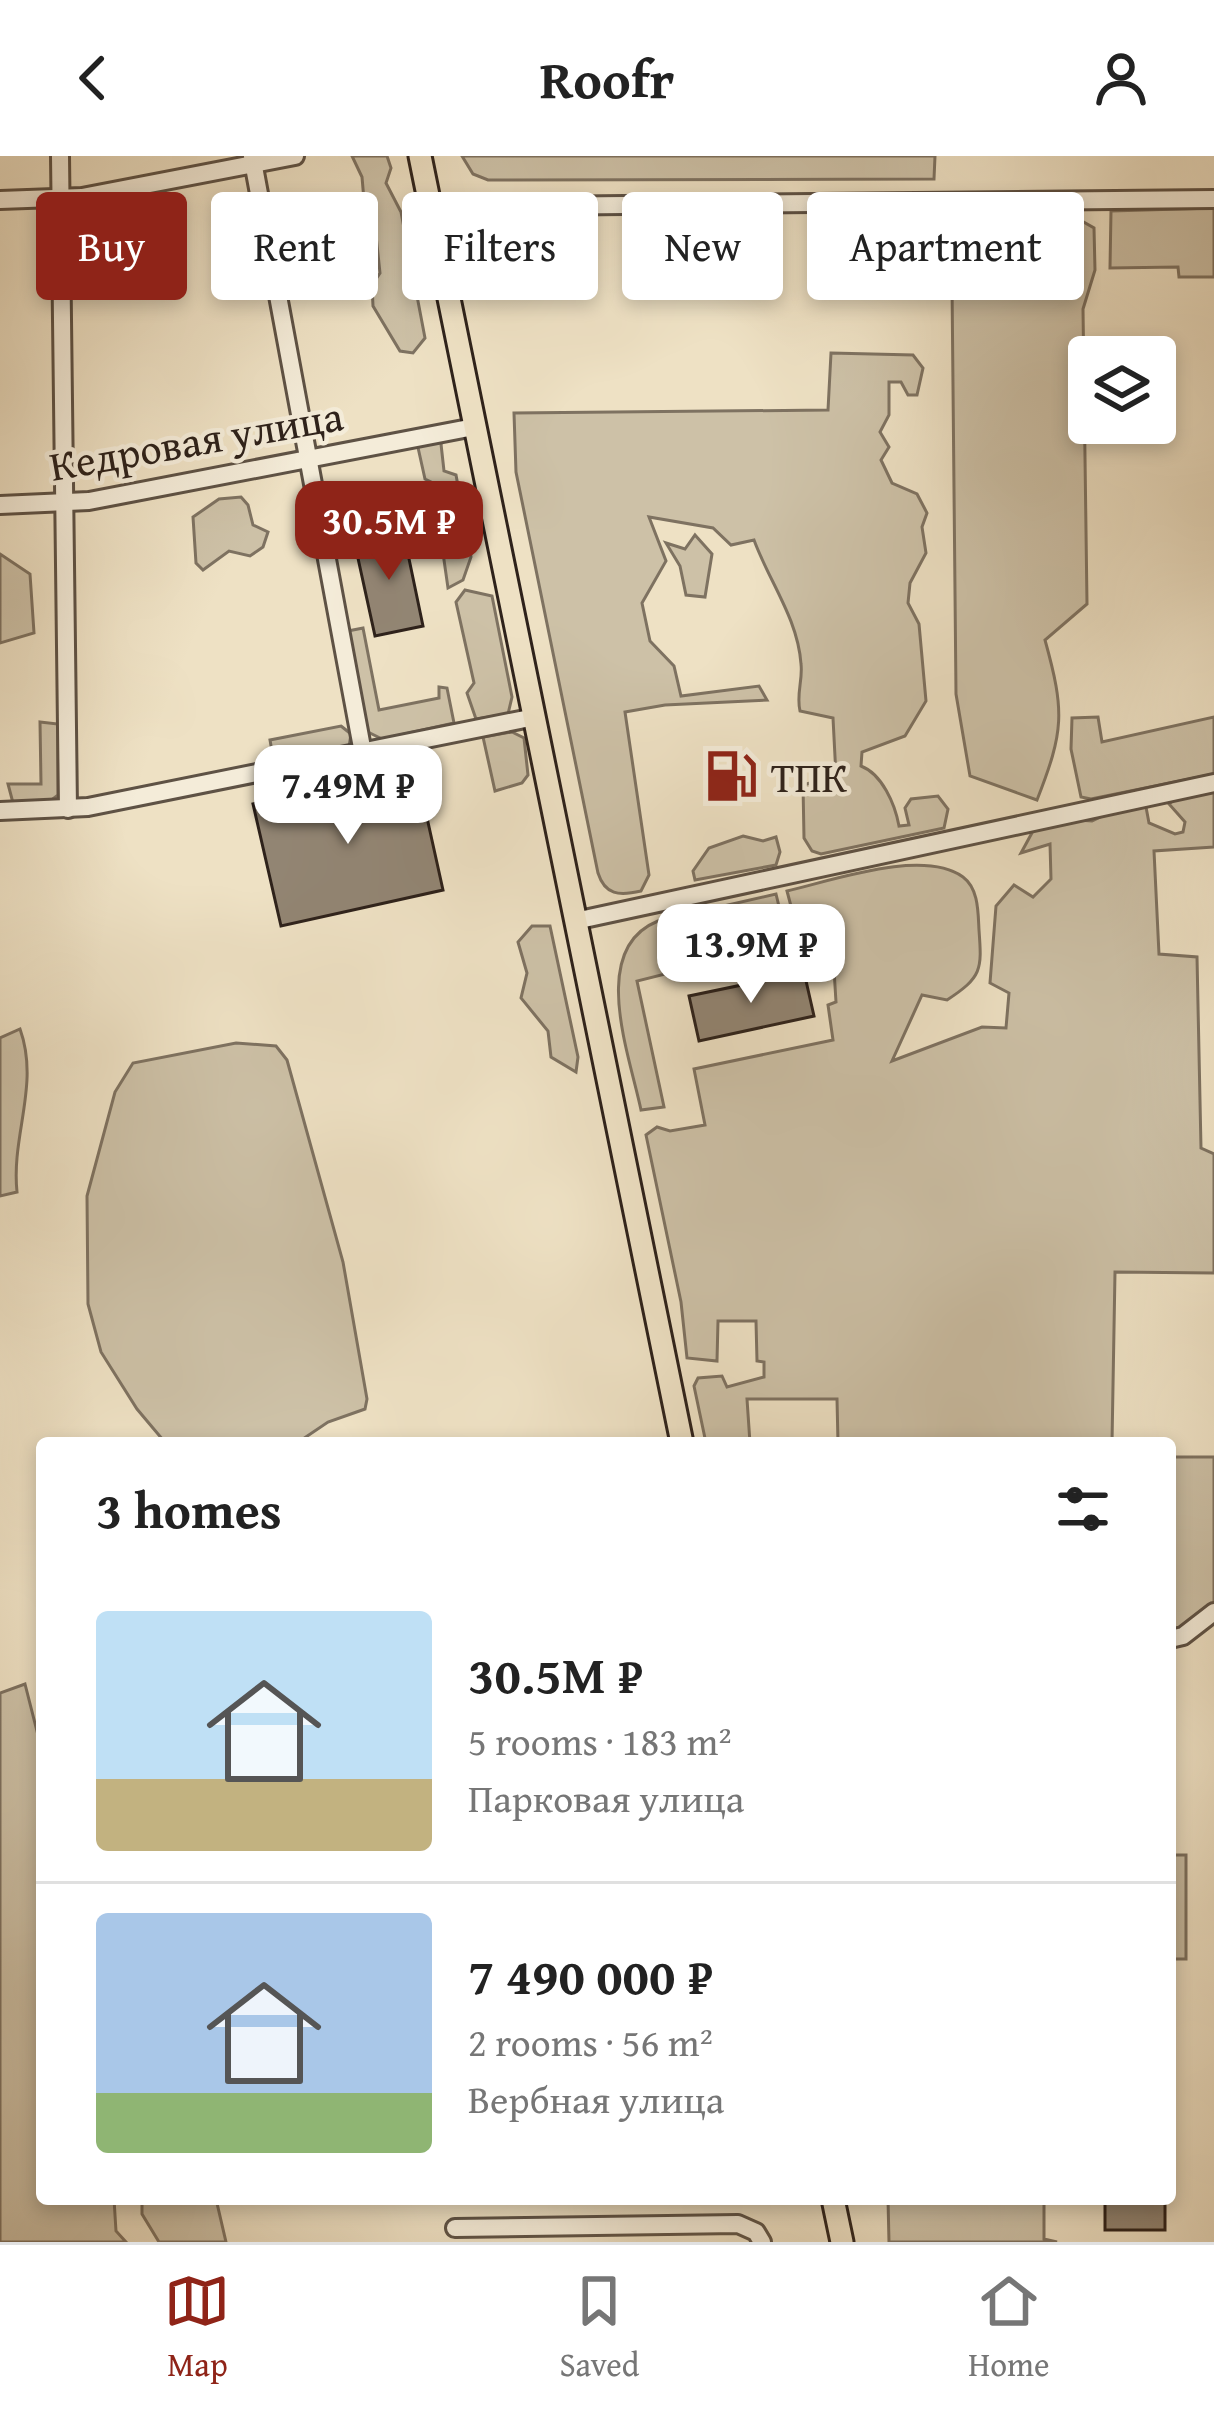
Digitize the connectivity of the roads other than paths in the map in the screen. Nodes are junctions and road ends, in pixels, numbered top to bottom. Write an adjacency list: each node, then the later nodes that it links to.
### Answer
1 (60, 156): 5 (street)
2 (295, 156): 4 (street)
3 (420, 156): 7 (main road)
4 (253, 160): 6 (street); 15 (street)
5 (60, 192)
6 (95, 192)
7 (427, 192)
8 (36, 199): 10 (street)
9 (1214, 199): 11 (street)
10 (0, 200)
11 (598, 205)
12 (61, 300): 16 (street)
13 (449, 300): 14 (main road)
14 (474, 427): 15 (street, Кедровая улица); 18 (main road)
15 (308, 458): 16 (street, Кедровая улица); 19 (street)
16 (64, 503): 17 (street, Кедровая улица); 21 (street)
17 (0, 505)
18 (535, 717): 19 (street); 23 (main road)
19 (363, 754): 21 (street)
20 (1214, 783): 23 (street)
21 (68, 809): 22 (street)
22 (0, 811)
23 (575, 921): 24 (main road)
24 (681, 1437)
25 (1214, 1612): 26 (street)
26 (1176, 1638)
27 (834, 2205): 30 (main road)
28 (455, 2228): 29 (street)
29 (763, 2242)
30 (842, 2242)

